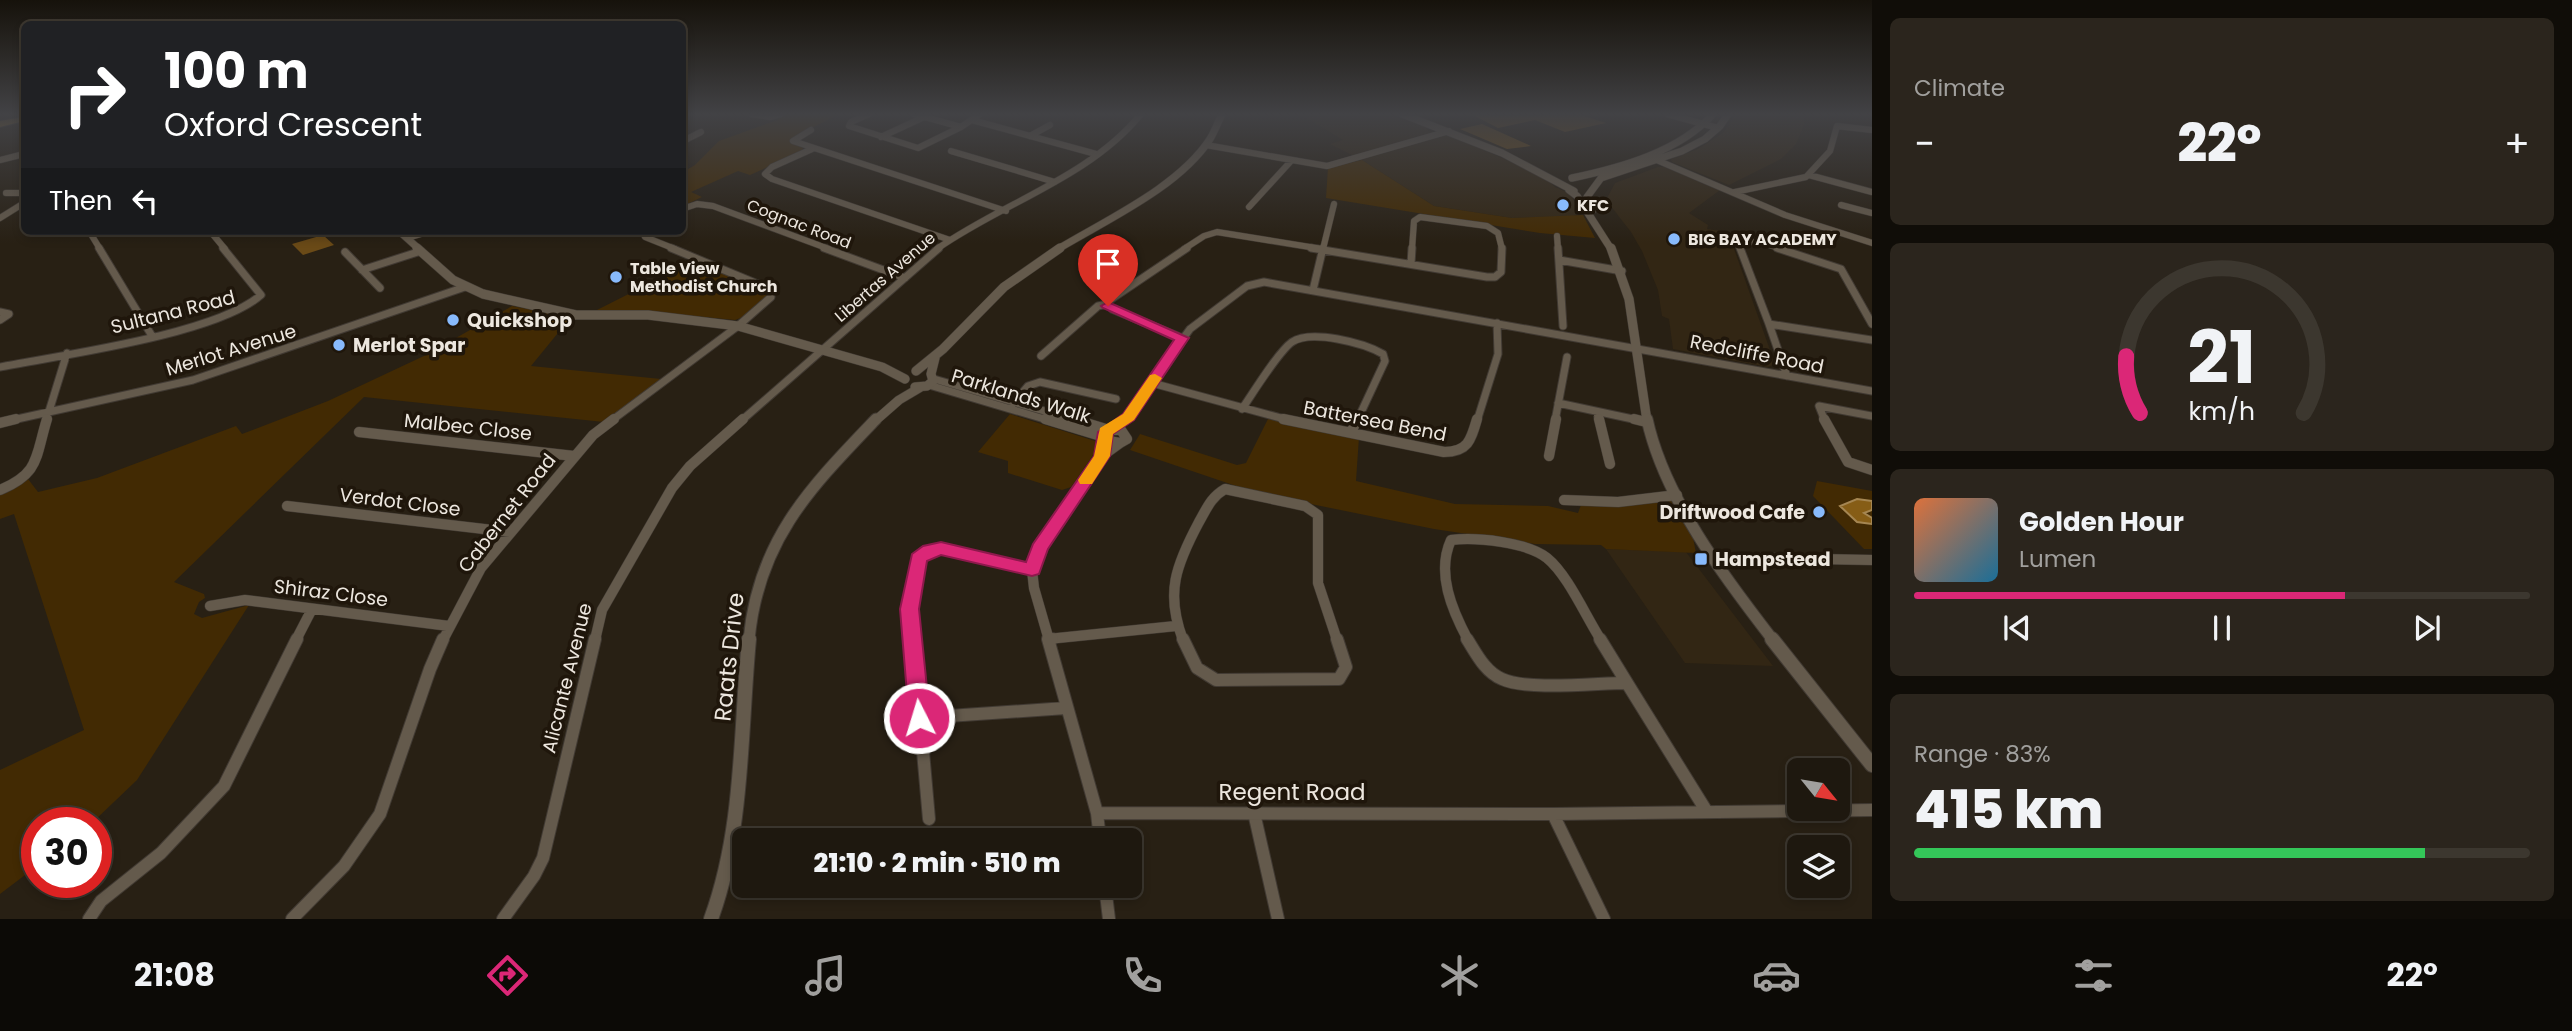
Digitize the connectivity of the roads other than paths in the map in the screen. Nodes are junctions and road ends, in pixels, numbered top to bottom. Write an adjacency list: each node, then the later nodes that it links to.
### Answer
1 (794, 157): 42 (street)
2 (836, 157): 31 (street)
3 (971, 157): 18 (street)
4 (1092, 157): 18 (street, Libertas Avenue)
5 (1195, 157): 71 (street, Raats Drive)
6 (1269, 157): 14 (street)
7 (1360, 157): 14 (street)
8 (1509, 157): 15 (street)
9 (1639, 157): 17 (street)
10 (1649, 157): 13 (street)
11 (1663, 157): 13 (street)
12 (1825, 157): 16 (street)
13 (1656, 160): 20 (street); 22 (street)
14 (1291, 161): 29 (street)
15 (1519, 161): 17 (street); 19 (street)
16 (1809, 175): 22 (street); 23 (street)
17 (1569, 178): 19 (street); 20 (street)
18 (1055, 182): 31 (street, Libertas Avenue)
19 (1557, 182): 21 (street)
20 (1592, 188): 21 (street); 34 (street)
21 (1569, 190): 34 (street)
22 (1735, 192): 43 (street)
23 (1872, 192)
24 (6, 193): 25 (street)
25 (21, 193)
26 (1334, 204): 44 (street)
27 (21, 205): 33 (street)
28 (1841, 205): 32 (street)
29 (1249, 207)
30 (686, 208): 51 (street, Cognac Road)
31 (1006, 211): 42 (street, Libertas Avenue)
32 (1872, 213)
33 (0, 218)
34 (1603, 234): 50 (street)
35 (91, 235): 63 (street)
36 (213, 235): 63 (street, Sultana Road)
37 (404, 235): 41 (street)
38 (417, 235): 41 (street)
39 (645, 235): 61 (street)
40 (1557, 236): 47 (street)
41 (407, 238): 45 (street)
42 (950, 240): 51 (street, Libertas Avenue)
43 (1872, 243)
44 (1323, 249): 48 (street); 54 (street); 55 (street)
45 (421, 251): 49 (street); 52 (street)
46 (345, 252): 49 (street)
47 (1559, 260): 50 (street); 62 (street)
48 (1411, 264): 48 (street)
49 (362, 270): 53 (street)
50 (1622, 271): 66 (street)
51 (905, 278): 67 (street, Libertas Avenue)
52 (466, 287): 61 (street); 82 (street, Merlot Avenue)
53 (380, 288)
54 (1313, 290): 58 (street); 64 (street)
55 (1107, 304): 64 (street); 69 (street)
56 (0, 312): 57 (street)
57 (0, 320)
58 (1497, 323): 66 (street); 90 (street, Battersea Bend)
59 (1769, 324): 60 (street); 65 (street); 74 (street)
60 (1872, 324)
61 (738, 326): 67 (street); 94 (street, Cabernet Road)
62 (1563, 326)
63 (152, 336): 68 (street, Sultana Road)
64 (1182, 338): 76 (street)
65 (1872, 340)
66 (1636, 348): 74 (street, Redcliffe Road); 86 (street)
67 (824, 350): 73 (street); 126 (street, Alicante Avenue)
68 (67, 353): 72 (street, Sultana Road); 82 (street)
69 (1041, 356)
70 (1567, 357): 79 (street)
71 (935, 358): 73 (street, Raats Drive); 75 (street)
72 (0, 367)
73 (910, 375): 75 (street); 75 (street); 88 (street, Raats Drive)
74 (1787, 376): 77 (street, Redcliffe Road)
75 (929, 381): 80 (street, Parklands Walk); 88 (street, Raats Drive)
76 (1152, 383): 81 (street, Battersea Bend); 85 (street)
77 (1872, 391)
78 (1116, 400): 80 (street)
79 (1558, 403): 83 (street); 96 (street)
80 (1012, 406): 91 (street, Parklands Walk)
81 (1242, 409): 90 (street, Battersea Bend); 90 (street)
82 (50, 412): 87 (street, Merlot Avenue); 99 (street)
83 (1597, 413): 86 (street); 97 (street)
84 (1872, 416): 98 (street)
85 (1129, 417): 91 (street); 92 (street)
86 (1646, 422): 100 (street)
87 (0, 423)
88 (866, 431): 127 (street, Raats Drive)
89 (359, 432): 94 (street, Malbec Close)
90 (1351, 433)
91 (1108, 434): 92 (street); 93 (street); 95 (street)
92 (1126, 434): 93 (street)
93 (1119, 443): 95 (street)
94 (575, 456): 103 (street, Cabernet Road)
95 (1102, 456): 106 (street)
96 (1549, 456)
97 (1610, 464)
98 (1872, 470)
99 (0, 490)
100 (1677, 495): 101 (street); 104 (street)
101 (1564, 500)
102 (287, 506): 103 (street, Verdot Close)
103 (510, 533): 109 (street, Cabernet Road)
104 (1715, 557): 105 (street); 115 (street)
105 (1872, 560)
106 (1032, 570): 111 (street); 114 (street)
107 (209, 606): 108 (street, Shiraz Close)
108 (312, 609): 109 (street, Shiraz Close); 124 (street)
109 (449, 626): 125 (street, Cabernet Road)
110 (1176, 626): 110 (street); 111 (street)
111 (1048, 639): 113 (street)
112 (1628, 683): 112 (street); 117 (street)
113 (1066, 708): 114 (street); 118 (street)
114 (919, 718): 121 (street)
115 (1872, 765)
116 (1872, 810): 117 (street, Regent Road)
117 (1707, 812): 120 (street, Regent Road)
118 (1097, 813): 119 (street, Regent Road); 122 (street)
119 (1254, 813): 120 (street, Regent Road); 129 (street)
120 (1553, 814): 130 (street)
121 (929, 819)
122 (1099, 828)
123 (1106, 898): 128 (street)
124 (89, 919)
125 (292, 919)
126 (503, 919)
127 (711, 919)
128 (1109, 919)
129 (1278, 919)
130 (1604, 919)

